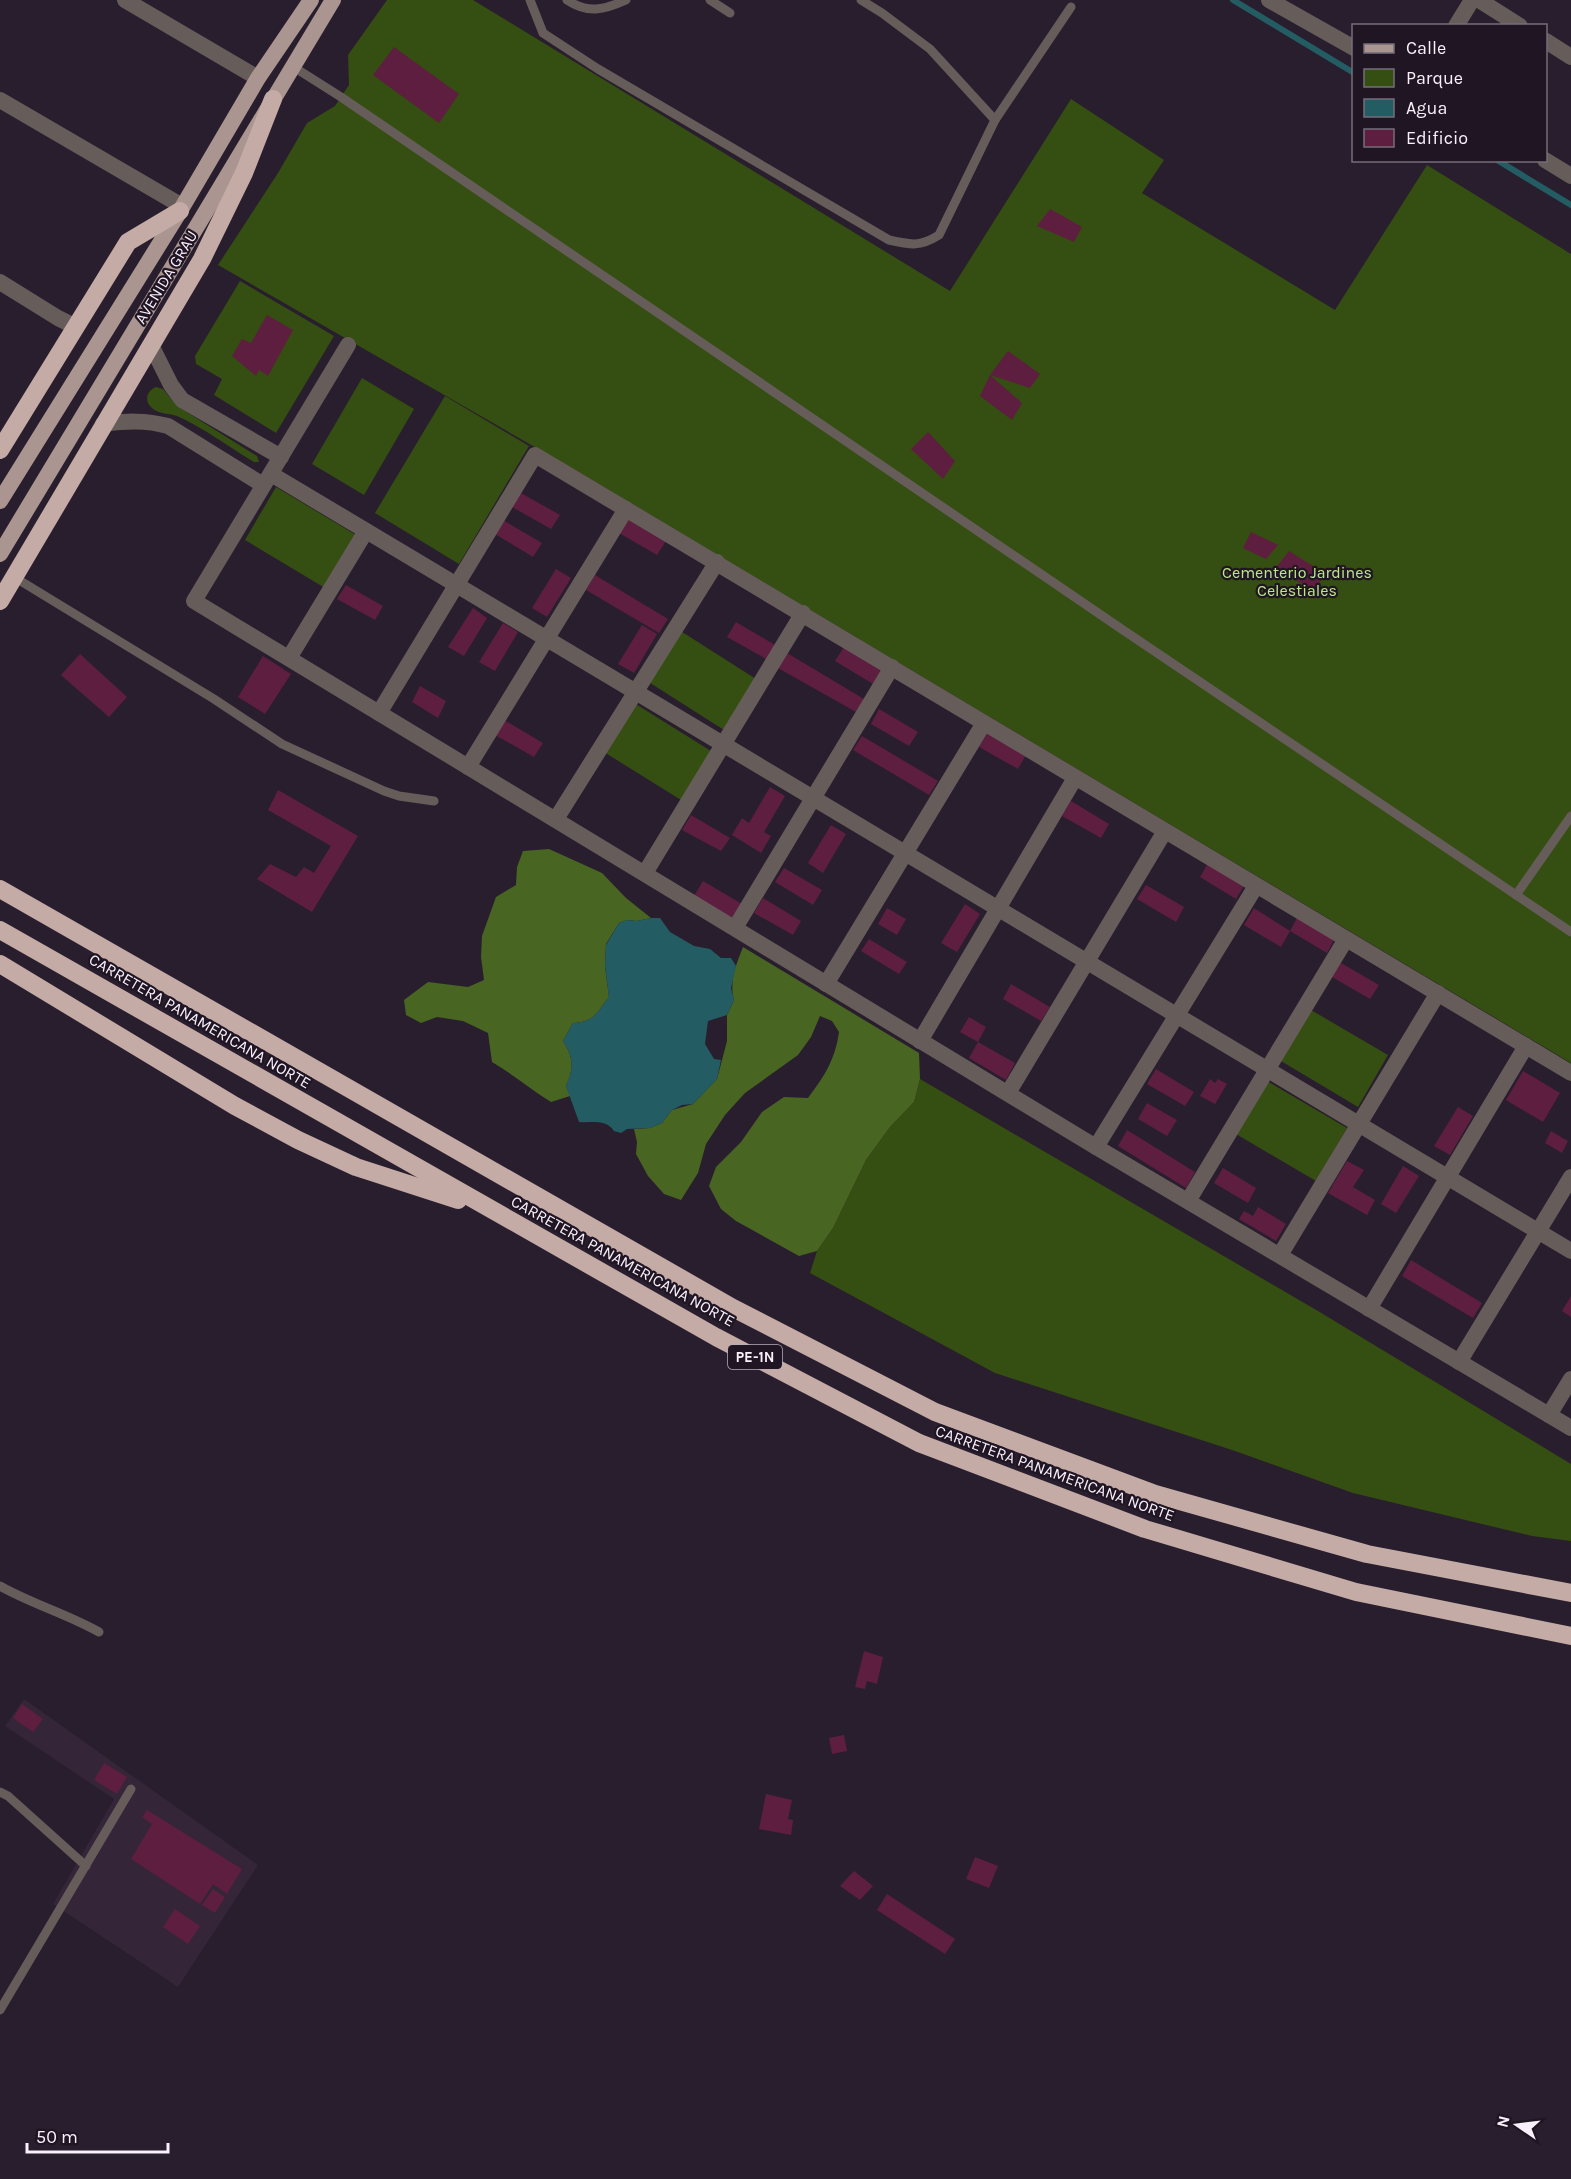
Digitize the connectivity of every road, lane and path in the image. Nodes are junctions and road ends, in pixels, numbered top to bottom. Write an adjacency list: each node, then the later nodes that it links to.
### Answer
1 (126, 0): 20 (street)
2 (311, 0): 20 (main road, AVENIDA GRAU)
3 (333, 0): 19 (main road, AVENIDA GRAU)
4 (530, 0): 23 (lane)
5 (567, 0): 6 (lane)
6 (626, 0)
7 (710, 0): 13 (lane)
8 (861, 0): 23 (lane)
9 (1269, 0): 17 (street)
10 (1472, 0): 14 (street)
11 (1479, 0): 15 (street)
12 (1071, 8): 23 (lane)
13 (730, 14)
14 (1457, 24)
15 (1517, 24)
16 (1547, 42): 18 (street)
17 (1352, 47)
18 (1571, 57)
19 (292, 66): 21 (main road, AVENIDA GRAU); 62 (lane)
20 (258, 78): 26 (main road, AVENIDA GRAU)
21 (273, 99): 29 (highway); 38 (main road, AVENIDA GRAU)
22 (0, 100): 26 (street)
23 (995, 120)
24 (1547, 161): 25 (street)
25 (1571, 177)
26 (181, 208): 28 (highway); 35 (main road, AVENIDA GRAU)
27 (0, 282): 28 (street)
28 (76, 327): 32 (highway)
29 (151, 345): 31 (highway); 33 (street)
30 (348, 345): 33 (street)
31 (103, 424): 34 (street); 40 (highway)
32 (0, 450)
33 (281, 457): 34 (street)
34 (267, 480): 37 (street); 45 (street)
35 (0, 501)
36 (626, 509): 39 (street); 41 (street); 44 (street)
37 (366, 531): 41 (street); 45 (street)
38 (0, 554)
39 (717, 562): 43 (street); 47 (street)
40 (14, 577): 42 (highway); 54 (lane)
41 (457, 585): 44 (street); 48 (street)
42 (0, 601)
43 (803, 613): 46 (street); 50 (street)
44 (546, 639): 47 (street); 51 (street)
45 (289, 658): 48 (street)
46 (892, 667): 49 (street); 53 (street)
47 (636, 692): 50 (street); 56 (street)
48 (379, 713): 51 (street)
49 (984, 723): 52 (street); 58 (street)
50 (723, 744): 53 (street); 59 (street)
51 (468, 766): 56 (street)
52 (1075, 778): 57 (street); 63 (street)
53 (813, 798): 58 (street); 64 (street)
54 (434, 801)
55 (1571, 816): 62 (lane)
56 (556, 819): 59 (street)
57 (1165, 831): 60 (street); 68 (street)
58 (906, 853): 63 (street); 70 (street)
59 (645, 873): 64 (street)
60 (1256, 886): 67 (street); 72 (street)
61 (0, 890): 93 (highway, CARRETERA PANAMERICANA NORTE / PE-1N)
62 (1516, 895): 66 (lane)
63 (998, 908): 68 (street); 73 (street)
64 (735, 928): 70 (street)
65 (0, 930): 83 (highway, CARRETERA PANAMERICANA NORTE / PE-1N)
66 (1571, 932)
67 (1346, 939): 71 (street); 75 (street)
68 (1087, 962): 72 (street); 77 (street)
69 (0, 964): 83 (highway)
70 (826, 984): 73 (street)
71 (1438, 993): 74 (street); 78 (street)
72 (1177, 1015): 75 (street); 79 (street)
73 (920, 1041): 77 (street)
74 (1526, 1046): 76 (street); 80 (street)
75 (1267, 1069): 78 (street); 82 (street)
76 (1571, 1073)
77 (1008, 1094): 79 (street)
78 (1359, 1124): 80 (street); 86 (street)
79 (1096, 1147): 82 (street)
80 (1448, 1177): 84 (street); 87 (street)
81 (1571, 1177): 84 (street)
82 (1188, 1201): 86 (street)
83 (499, 1214): 95 (highway, CARRETERA PANAMERICANA NORTE / PE-1N)
84 (1538, 1231): 85 (street); 88 (street)
85 (1571, 1251)
86 (1280, 1255): 87 (street)
87 (1369, 1309): 88 (street)
88 (1459, 1362): 90 (street)
89 (1571, 1379): 90 (street)
90 (1549, 1415): 91 (street)
91 (1571, 1428)
92 (0, 1586): 94 (lane)
93 (1571, 1593)
94 (99, 1632)
95 (1571, 1636)
96 (131, 1790): 98 (lane)
97 (0, 1792): 98 (lane)
98 (86, 1866): 99 (lane)
99 (0, 2010)

